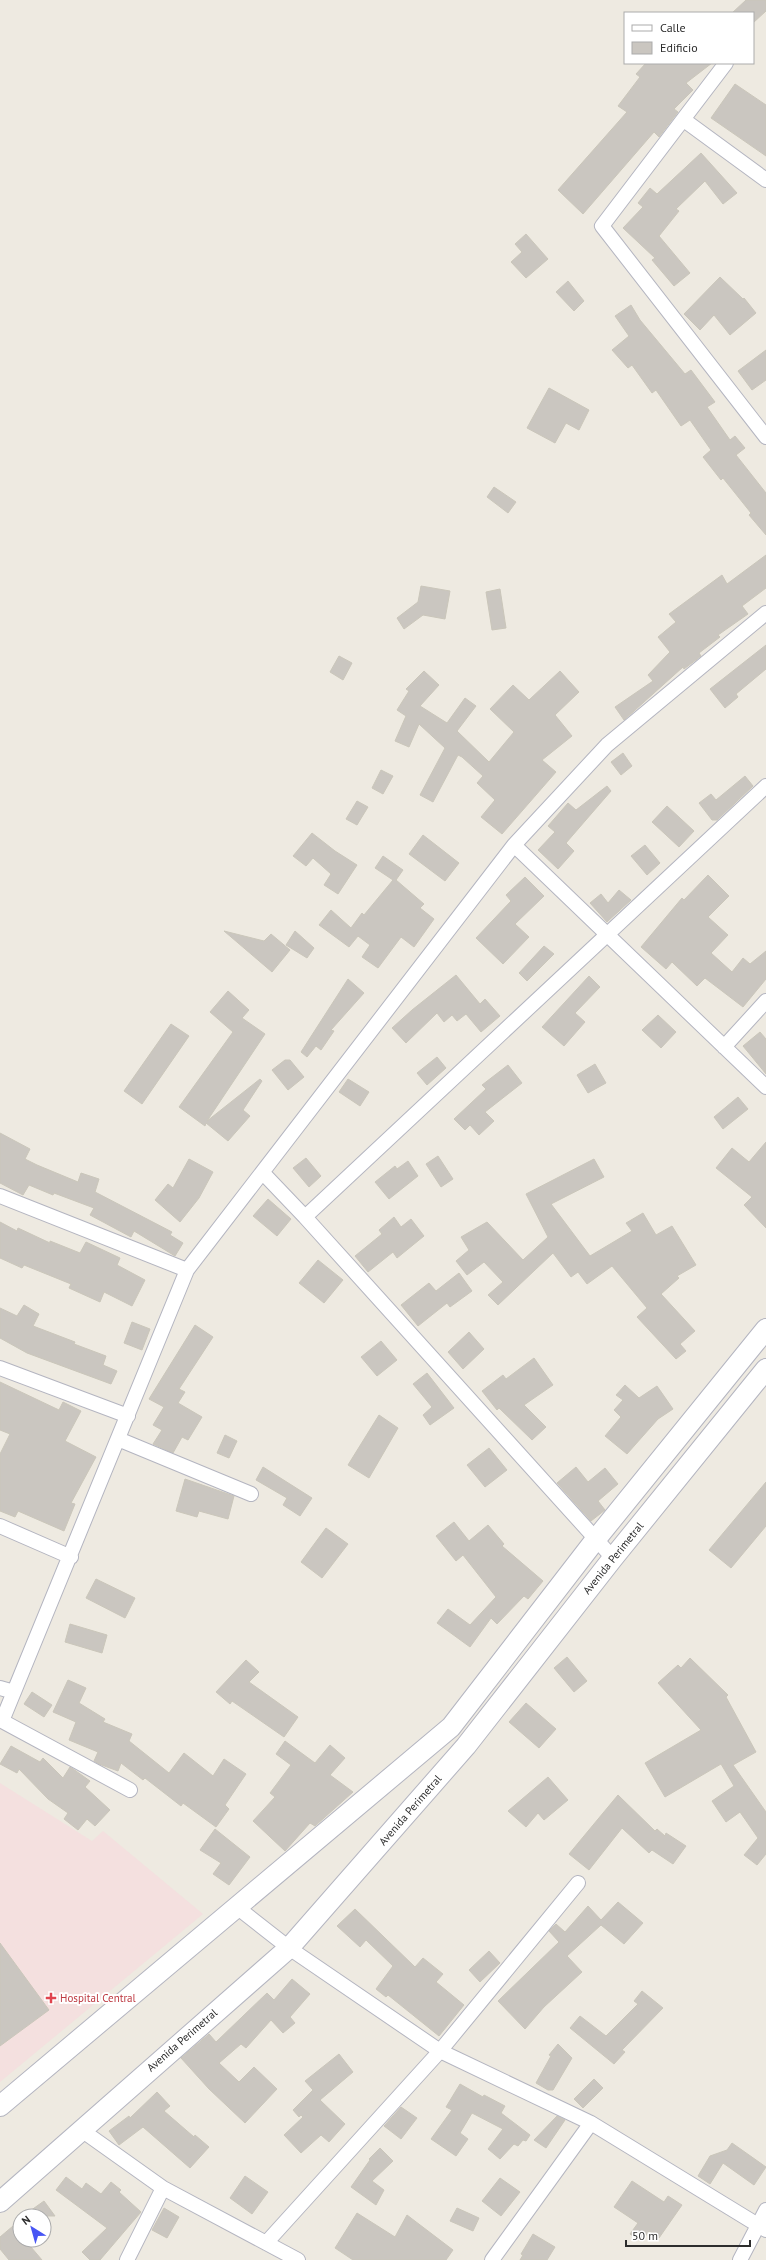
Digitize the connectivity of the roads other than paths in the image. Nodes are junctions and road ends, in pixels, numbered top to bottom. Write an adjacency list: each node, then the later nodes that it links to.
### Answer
1 (725, 64): 2 (street)
2 (684, 120): 3 (street); 4 (street)
3 (766, 180)
4 (766, 437)
5 (766, 613): 7 (street)
6 (766, 786): 8 (street)
7 (514, 845): 8 (street); 12 (street)
8 (608, 935): 10 (street); 14 (street)
9 (766, 1002): 10 (street)
10 (724, 1047): 11 (street)
11 (764, 1080)
12 (262, 1173): 14 (street); 15 (street)
13 (0, 1196): 15 (street)
14 (305, 1217): 23 (street)
15 (187, 1270): 19 (street)
16 (766, 1329): 23 (main road)
17 (0, 1368): 19 (street)
18 (766, 1369): 25 (main road, Avenida Perimetral)
19 (128, 1416): 20 (street)
20 (118, 1440): 21 (street); 24 (street)
21 (251, 1494)
22 (0, 1526): 24 (street)
23 (596, 1539): 25 (street); 30 (main road)
24 (71, 1557): 27 (street)
25 (612, 1558): 31 (main road, Avenida Perimetral)
26 (0, 1688): 27 (street)
27 (14, 1692): 28 (street)
28 (130, 1790)
29 (578, 1882): 32 (street)
30 (238, 1908): 31 (street); 33 (main road)
31 (289, 1948): 32 (street); 35 (main road, Avenida Perimetral)
32 (440, 2051): 34 (street); 40 (street)
33 (0, 2106)
34 (591, 2124): 39 (street); 43 (street)
35 (80, 2129): 36 (street); 37 (main road, Avenida Perimetral)
36 (163, 2188): 40 (street); 41 (street)
37 (0, 2202)
38 (766, 2210): 39 (street)
39 (762, 2228): 44 (street)
40 (266, 2243): 42 (street)
41 (126, 2260)
42 (298, 2260)
43 (492, 2260)
44 (740, 2260)

